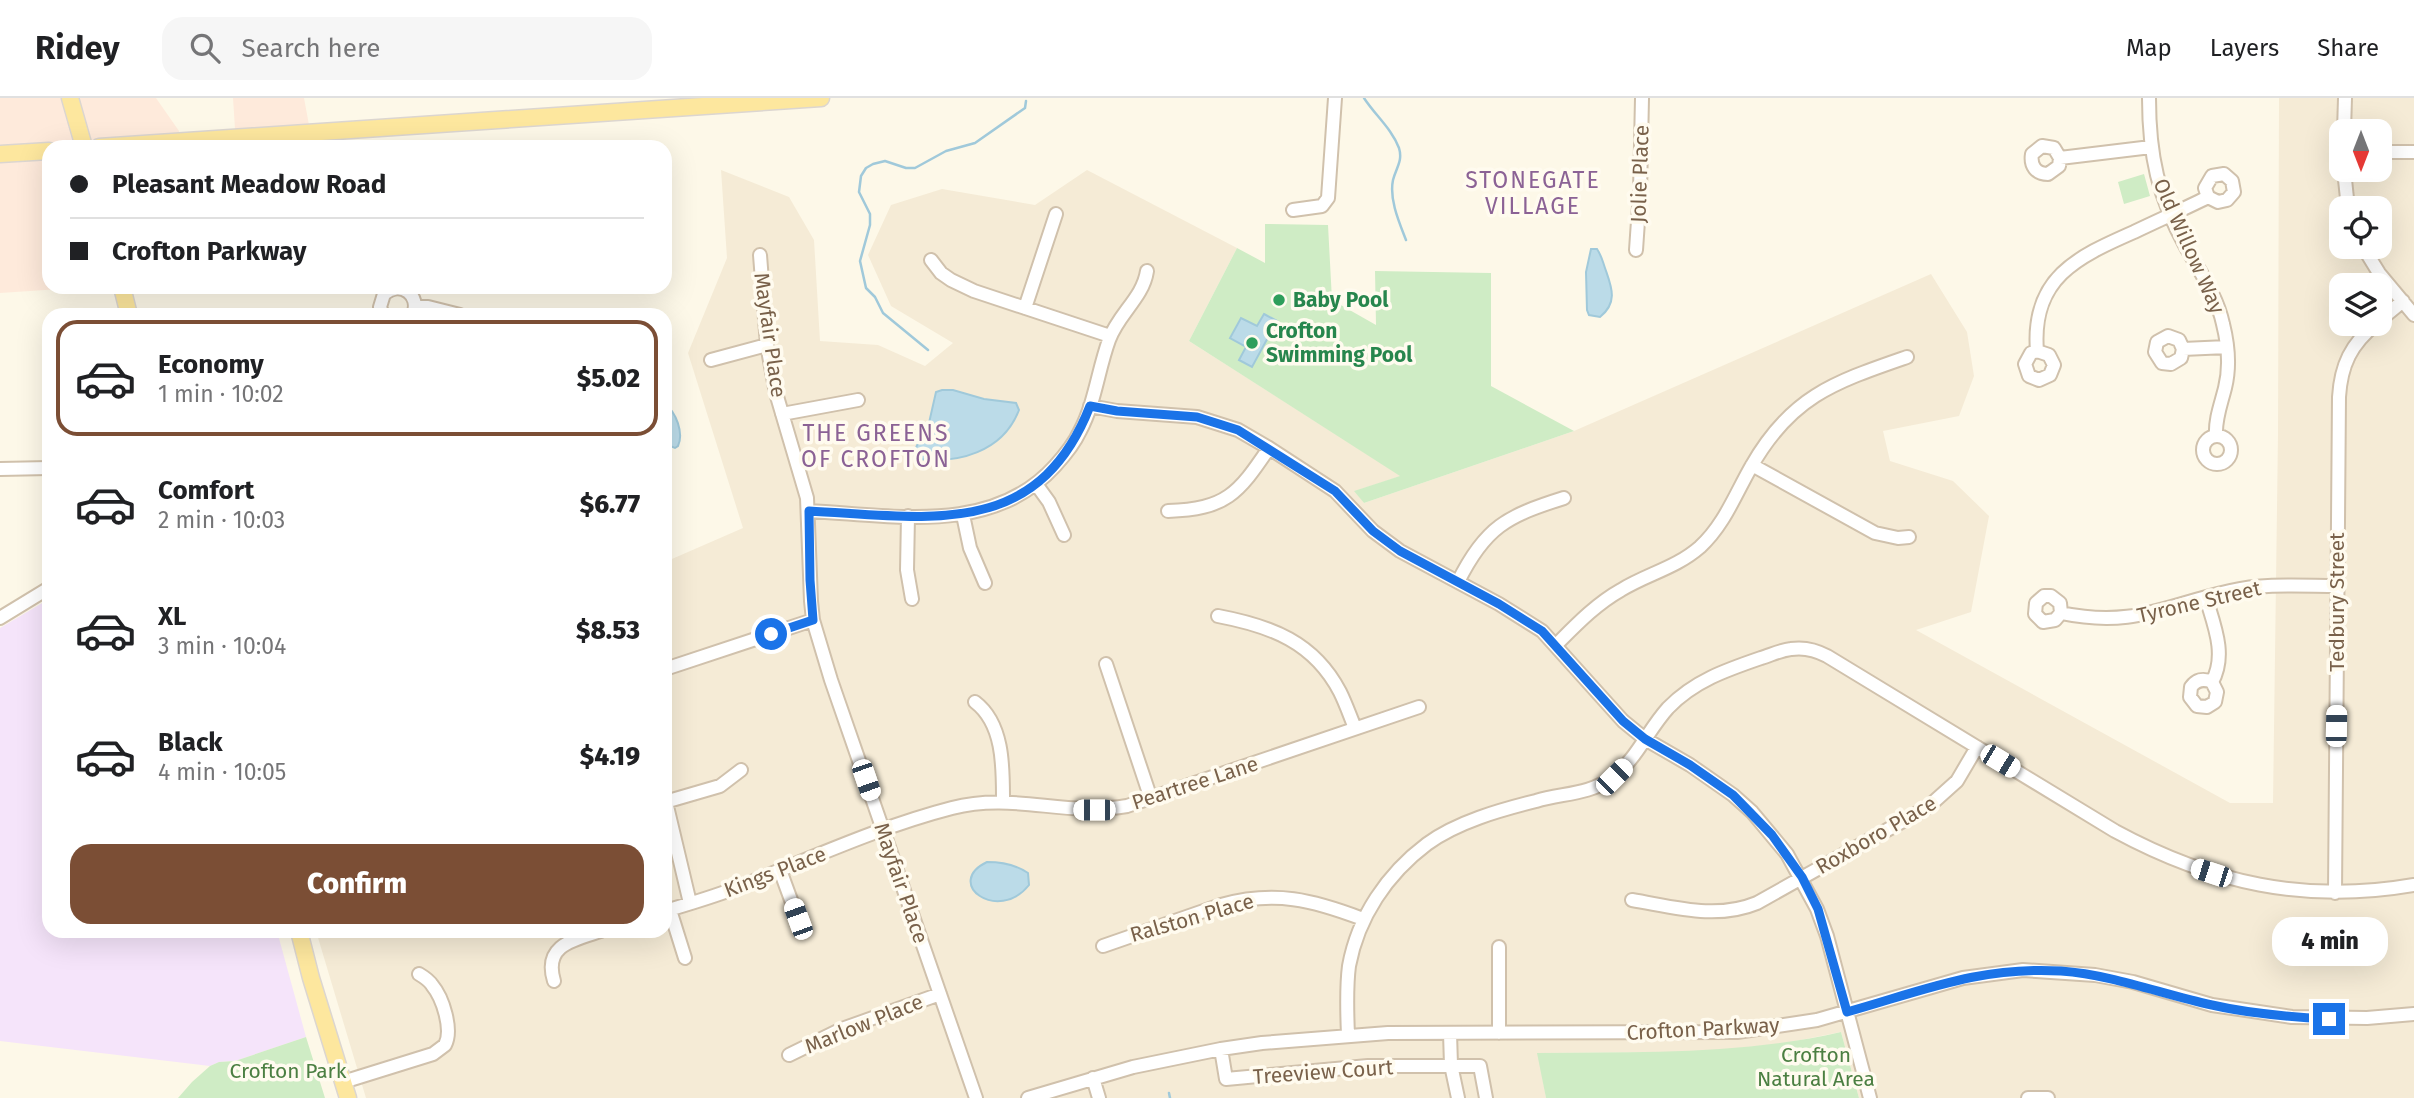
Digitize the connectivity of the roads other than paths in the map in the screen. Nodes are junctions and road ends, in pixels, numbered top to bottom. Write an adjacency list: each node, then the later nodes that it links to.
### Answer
1 (70, 98): 8 (main road)
2 (821, 98): 9 (main road)
3 (1335, 98): 17 (street)
4 (1642, 98): 20 (street, Jolie Place)
5 (2149, 98): 10 (street, Old Willow Way)
6 (2345, 98): 7 (street)
7 (2344, 119)
8 (82, 140)
9 (202, 140)
10 (2151, 147): 15 (street); 19 (street, Old Willow Way)
11 (42, 151): 14 (main road)
12 (2392, 152): 13 (street)
13 (2414, 152)
14 (0, 154)
15 (2060, 158)
16 (2208, 197): 19 (street)
17 (1293, 210)
18 (1056, 214): 26 (street)
19 (2170, 216): 32 (street, Old Willow Way); 34 (street)
20 (1636, 250)
21 (760, 255): 31 (street, Mayfair Place)
22 (2370, 259): 25 (street)
23 (932, 260): 26 (street)
24 (1147, 271): 29 (street)
25 (2403, 301): 27 (street); 28 (street)
26 (1025, 308): 29 (street)
27 (2392, 310)
28 (2414, 315)
29 (1110, 336): 38 (street)
30 (2360, 336): 55 (street, Tedbury Street)
31 (767, 345): 36 (street); 39 (street, Mayfair Place)
32 (2227, 347): 33 (street); 40 (street, Old Willow Way)
33 (2183, 349)
34 (2037, 351)
35 (1907, 357): 42 (street)
36 (711, 360)
37 (858, 400): 39 (street)
38 (1090, 406): 41 (street); 45 (street)
39 (782, 414): 47 (street, Mayfair Place)
40 (2216, 435)
41 (1269, 448): 48 (street); 53 (street)
42 (1752, 466): 52 (street); 63 (street)
43 (42, 468): 44 (street)
44 (0, 469)
45 (1037, 484): 49 (street); 51 (street)
46 (1564, 498): 53 (street)
47 (809, 511): 50 (street); 62 (street, Mayfair Place)
48 (1168, 512)
49 (962, 515): 50 (street); 54 (street)
50 (908, 516): 58 (street)
51 (1064, 535)
52 (1909, 537)
53 (1458, 582): 63 (street)
54 (985, 583)
55 (2338, 586): 57 (street, Tyrone Street); 81 (street, Tedbury Street)
56 (42, 592): 61 (street)
57 (2206, 598): 59 (street, Tyrone Street); 66 (street)
58 (912, 600)
59 (2061, 613)
60 (1219, 616): 69 (street)
61 (0, 618)
62 (813, 620): 65 (street); 77 (street, Mayfair Place)
63 (1556, 645): 70 (street)
64 (1106, 664): 73 (street)
65 (672, 667)
66 (2212, 682)
67 (975, 702): 75 (street)
68 (1419, 707): 69 (street, Peartree Lane)
69 (1355, 728): 73 (street, Peartree Lane)
70 (1645, 739): 71 (street); 79 (street); 86 (street)
71 (1977, 747): 79 (street, Roxboro Place); 81 (street)
72 (741, 770): 74 (street)
73 (1150, 799): 75 (street, Peartree Lane)
74 (672, 800)
75 (1003, 801): 77 (street, Peartree Lane)
76 (672, 827): 83 (street)
77 (883, 831): 78 (street, Kings Place); 95 (street, Mayfair Place)
78 (780, 870): 83 (street, Kings Place); 85 (street)
79 (1802, 877): 82 (street, Roxboro Place); 96 (street)
80 (2414, 886): 81 (street)
81 (2335, 893)
82 (1632, 901)
83 (690, 903): 84 (street, Kings Place)
84 (672, 909)
85 (798, 919)
86 (1363, 919): 90 (street, Ralston Place); 100 (street)
87 (672, 921): 92 (street)
88 (301, 938): 105 (main road)
89 (579, 938): 94 (street)
90 (1103, 946)
91 (1499, 947): 99 (street)
92 (685, 958)
93 (419, 974): 105 (street)
94 (555, 981)
95 (940, 994): 102 (street, Marlow Place); 106 (street, Mayfair Place)
96 (1847, 1012): 97 (street, Crofton Parkway); 99 (street, Crofton Parkway); 111 (street)
97 (2414, 1014)
98 (1450, 1033): 99 (street, Crofton Parkway); 100 (street, Crofton Parkway); 103 (street)
99 (1499, 1034)
100 (1348, 1035): 101 (street, Crofton Parkway)
101 (1221, 1049): 103 (street, Treeview Court); 104 (street, Crofton Parkway)
102 (789, 1055)
103 (1451, 1065): 109 (street); 110 (street)
104 (1093, 1078): 107 (street, Crofton Parkway); 108 (street)
105 (346, 1090)
106 (976, 1098)
107 (1028, 1098)
108 (1099, 1098)
109 (1458, 1098)
110 (1486, 1098)
111 (1870, 1098)
112 (2028, 1098): 113 (street)
113 (2048, 1098)

